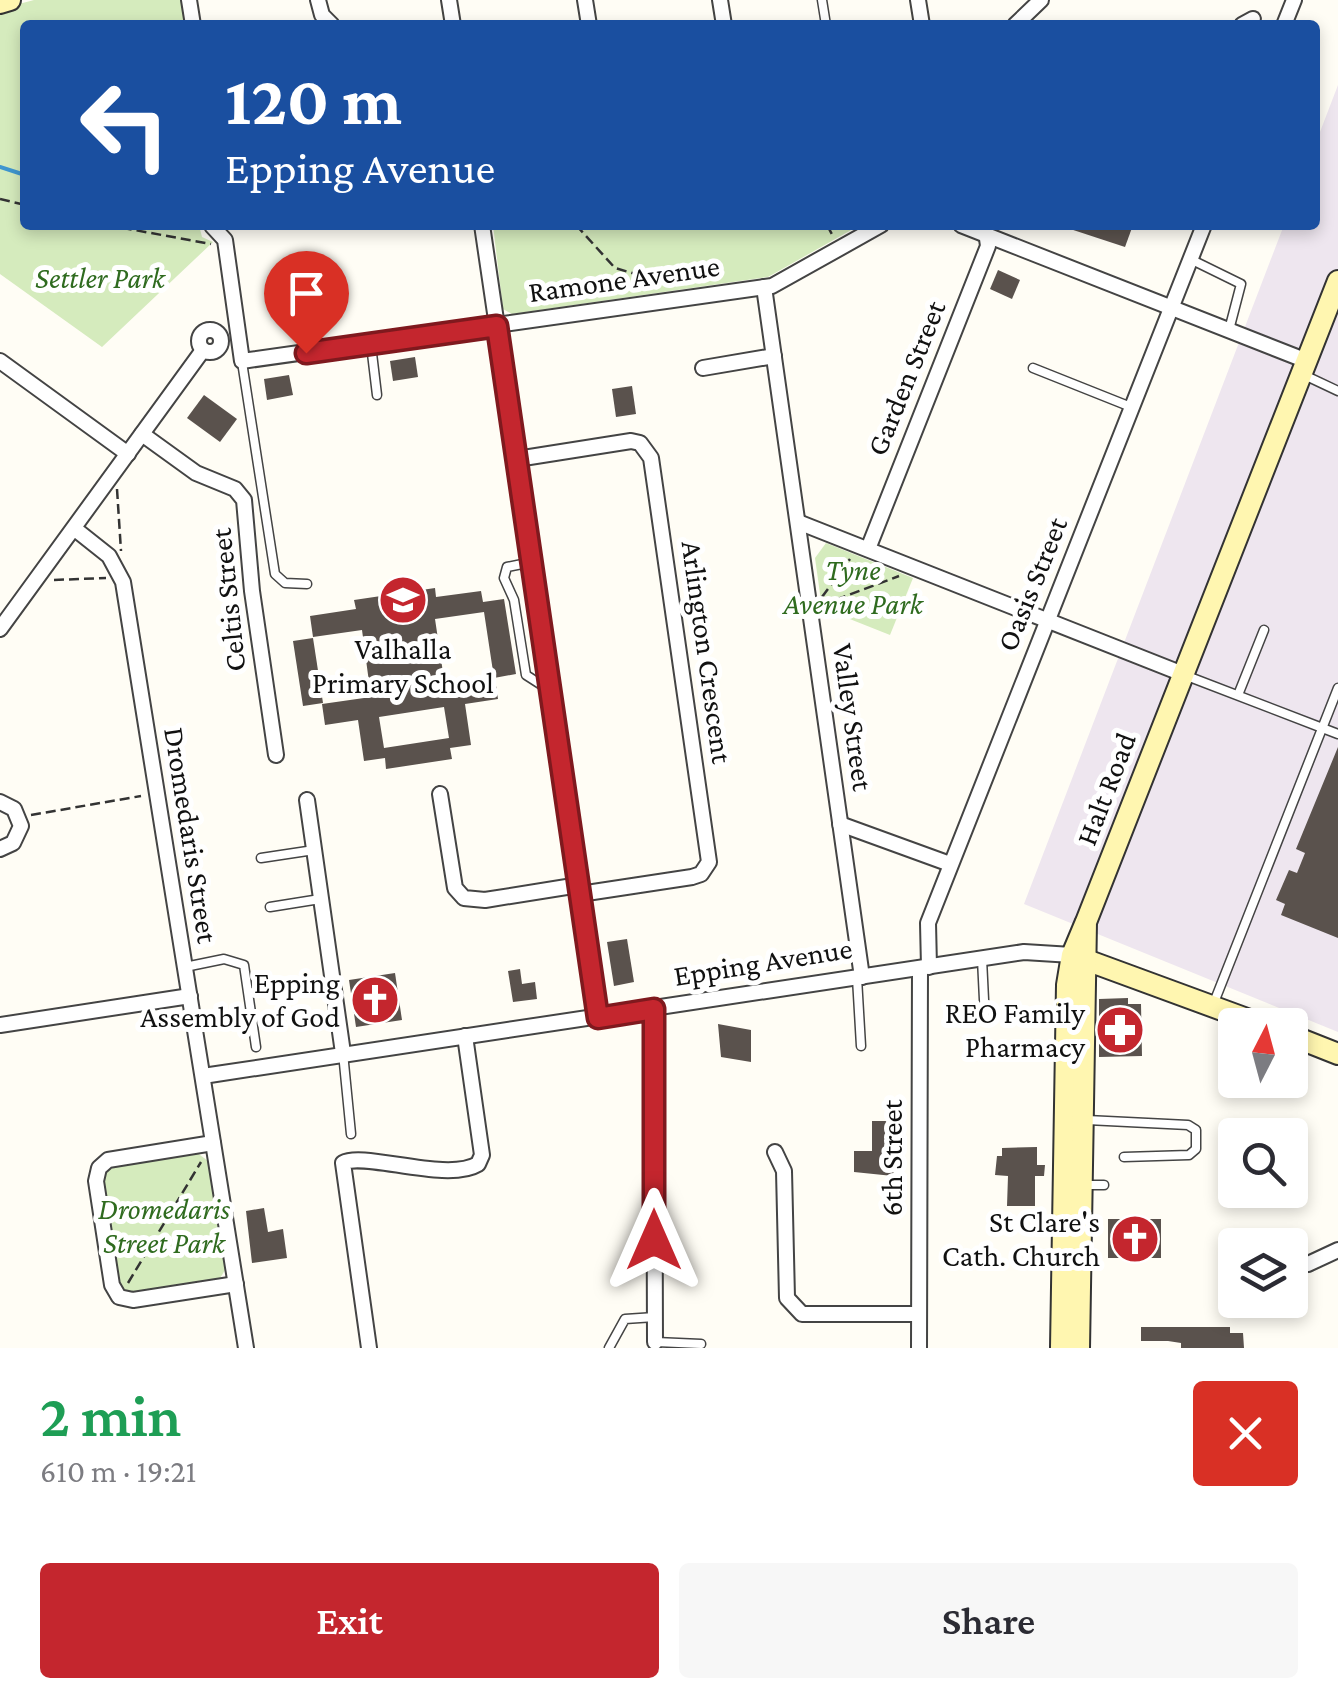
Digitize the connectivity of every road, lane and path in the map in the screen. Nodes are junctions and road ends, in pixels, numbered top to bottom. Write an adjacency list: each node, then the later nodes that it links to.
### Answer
1 (10, 0): 3 (street)
2 (1040, 0): 4 (street)
3 (0, 3)
4 (1019, 20)
5 (136, 230): 12 (path)
6 (215, 230): 24 (street)
7 (483, 230): 18 (street)
8 (581, 230): 16 (path)
9 (872, 230): 15 (street, Ramone Avenue)
10 (986, 230): 17 (street); 37 (street, Garden Street)
11 (1202, 230): 13 (street, Oasis Street)
12 (218, 244)
13 (1190, 259): 17 (street, Oasis Street); 19 (lane)
14 (1338, 282): 27 (street, Halt Road)
15 (764, 287): 16 (street, Ramone Avenue); 22 (street, Valley Street)
16 (669, 301): 18 (street, Ramone Avenue)
17 (1170, 308): 19 (street); 30 (street, Oasis Street)
18 (497, 326): 20 (street, Ramone Avenue); 33 (street)
19 (1229, 331): 27 (street)
20 (370, 345): 24 (street, Ramone Avenue); 29 (lane)
21 (203, 350): 31 (street)
22 (774, 356): 25 (street); 35 (street, Valley Street)
23 (0, 361): 32 (street)
24 (242, 361): 42 (lane)
25 (703, 368)
26 (1033, 368): 30 (lane)
27 (1304, 368): 28 (lane); 46 (street, Halt Road)
28 (1338, 391)
29 (377, 395)
30 (1131, 407): 43 (street, Oasis Street)
31 (142, 434): 32 (street); 52 (street, Celtis Street)
32 (128, 454): 34 (street)
33 (516, 459): 38 (street); 63 (street, Arlington Crescent)
34 (114, 473): 36 (street); 40 (path)
35 (798, 522): 37 (street); 58 (street, Valley Street)
36 (74, 529): 40 (street); 41 (street)
37 (862, 550): 39 (path); 43 (street)
38 (532, 562): 48 (street); 48 (lane)
39 (907, 573)
40 (121, 575): 41 (path); 53 (street, Dromedaris Street)
41 (36, 581): 44 (street)
42 (306, 584)
43 (1048, 622): 46 (street); 62 (street, Oasis Street)
44 (0, 629)
45 (1264, 630): 49 (lane)
46 (1183, 674): 49 (lane); 66 (street, Halt Road)
47 (1338, 688): 50 (lane)
48 (550, 691): 63 (street)
49 (1238, 695): 50 (lane)
50 (1322, 727): 51 (lane); 72 (lane)
51 (1338, 734)
52 (276, 756)
53 (156, 793): 57 (path); 68 (street, Dromedaris Street)
54 (440, 794): 63 (street)
55 (307, 800): 60 (street)
56 (0, 802): 57 (street)
57 (20, 817): 59 (street)
58 (840, 824): 62 (street); 70 (street, Valley Street)
59 (0, 849)
60 (314, 850): 61 (lane); 64 (street)
61 (262, 858)
62 (950, 864): 69 (street, Oasis Street)
63 (580, 890): 75 (street)
64 (321, 899): 65 (lane); 82 (street)
65 (270, 906)
66 (1080, 957): 67 (street, Epping Avenue); 72 (street, Epping Avenue); 85 (street, Halt Road); 104 (street, Halt Road)
67 (982, 958): 69 (street, Epping Avenue); 76 (lane)
68 (185, 967): 71 (street, Dromedaris Street); 81 (lane)
69 (925, 968): 70 (street, Epping Avenue); 96 (street, 6th Street)
70 (860, 977): 74 (street, Epping Avenue); 80 (lane)
71 (190, 996): 77 (street); 84 (street, Dromedaris Street)
72 (1213, 1005): 73 (street, Epping Avenue)
73 (1221, 1008)
74 (654, 1009): 75 (street, Epping Avenue); 97 (street)
75 (598, 1018): 78 (street, Epping Avenue)
76 (985, 1020)
77 (0, 1026)
78 (465, 1036): 82 (street, Epping Avenue); 101 (street)
79 (1308, 1043): 83 (street)
80 (860, 1046)
81 (256, 1047)
82 (343, 1053): 84 (street, Epping Avenue); 86 (lane)
83 (1338, 1054)
84 (203, 1076): 87 (street, Dromedaris Street)
85 (1082, 1120): 89 (lane); 90 (street, Halt Road)
86 (351, 1134)
87 (213, 1143): 94 (street, Dromedaris Street); 95 (path); 95 (street)
88 (774, 1152): 96 (street)
89 (1124, 1157)
90 (1081, 1185): 91 (lane); 105 (street, Halt Road)
91 (1104, 1185)
92 (1338, 1250): 93 (street)
93 (1308, 1264)
94 (236, 1284): 95 (street); 100 (street, Dromedaris Street)
95 (119, 1297)
96 (919, 1314): 103 (street, 6th Street)
97 (655, 1317): 99 (street); 102 (lane)
98 (701, 1344): 99 (lane)
99 (655, 1345)
100 (246, 1348)
101 (368, 1348)
102 (609, 1348)
103 (919, 1348)
104 (1062, 1348)
105 (1079, 1348)

